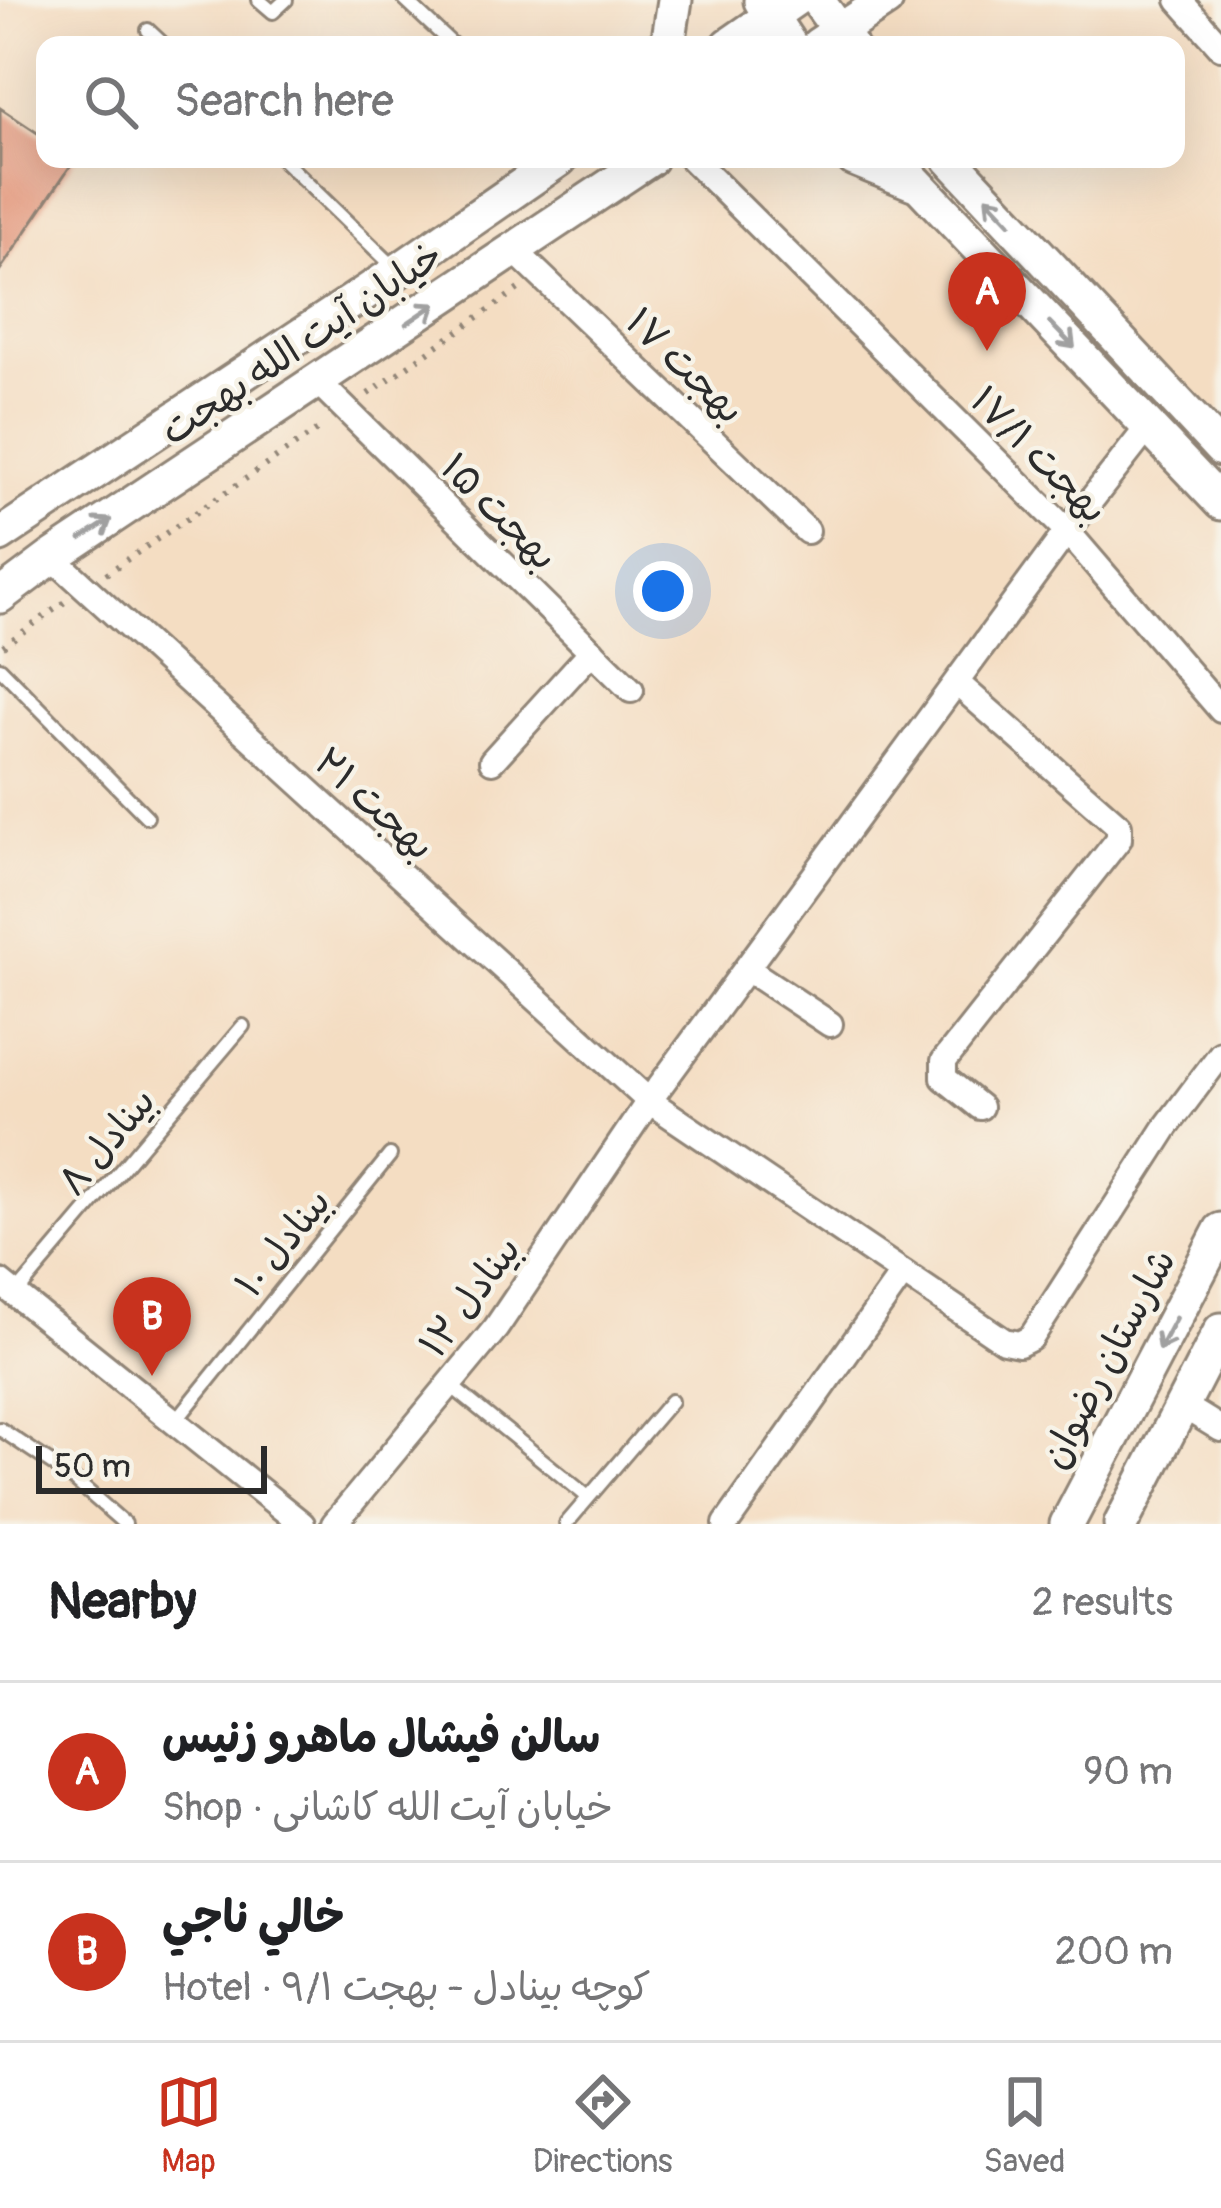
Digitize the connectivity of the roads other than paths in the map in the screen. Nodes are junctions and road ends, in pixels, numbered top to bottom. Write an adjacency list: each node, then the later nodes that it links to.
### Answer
1 (259, 0): 2 (lane)
2 (286, 0)
3 (405, 0): 11 (lane)
4 (675, 0): 12 (main road)
5 (818, 0): 14 (main road)
6 (886, 0): 15 (main road)
7 (1179, 0): 16 (street)
8 (779, 15): 13 (main road)
9 (148, 30): 10 (lane)
10 (154, 36)
11 (443, 36)
12 (669, 36)
13 (744, 36)
14 (833, 36)
15 (840, 36)
16 (1221, 47)
17 (291, 168): 26 (lane)
18 (547, 168): 26 (main road, خیابان آیت الله بهجت)
19 (637, 168): 25 (main road, خیابان آیت الله بهجت)
20 (701, 168): 32 (street, بهجت ۱۷/۱)
21 (876, 168): 24 (main road)
22 (903, 168): 24 (main road)
23 (958, 168): 29 (main road, one-way to 23)
24 (919, 185): 28 (main road, one-way to 28)
25 (514, 250): 27 (main road, خیابان آیت الله بهجت, one-way to 25); 31 (street, بهجت ۱۷)
26 (398, 271): 33 (main road, خیابان آیت الله بهجت)
27 (319, 382): 34 (main road, خیابان آیت الله بهجت, one-way to 27); 36 (street, بهجت ۱۵)
28 (1149, 426): 30 (main road); 32 (street, بینادل ۱۲)
29 (1221, 449)
30 (1221, 503)
31 (807, 531)
32 (1067, 531): 38 (street, بینادل ۱۲); 40 (street, بهجت ۱۷/۱)
33 (0, 535)
34 (52, 557): 35 (main road, خیابان آیت الله بهجت); 47 (street, بهجت ۲۱)
35 (0, 596)
36 (592, 651): 39 (street, بهجت ۱۵); 41 (street)
37 (0, 668): 42 (lane)
38 (956, 683): 43 (street, بینادل ۱۲); 48 (street)
39 (631, 690)
40 (1221, 710)
41 (492, 761)
42 (147, 817)
43 (747, 969): 44 (street); 47 (street, بینادل ۱۲)
44 (830, 1024)
45 (243, 1026): 52 (lane, بینادل ۸)
46 (1221, 1054): 51 (street, بهجت ۲۱)
47 (649, 1101): 51 (street, بهجت ۲۱); 54 (street, بینادل ۱۲)
48 (980, 1107)
49 (390, 1155): 57 (lane, بینادل ۱۰)
50 (1221, 1230): 66 (main road, شارستان رضوان, one-way to 66)
51 (902, 1273): 65 (street)
52 (8, 1288): 57 (street)
53 (1221, 1330): 56 (main road)
54 (448, 1384): 60 (lane); 63 (street, بینادل ۱۲)
55 (671, 1401): 60 (lane)
56 (1182, 1405): 59 (street); 67 (main road)
57 (175, 1421): 62 (street)
58 (0, 1429): 61 (lane)
59 (1221, 1429)
60 (588, 1497): 64 (lane)
61 (125, 1524)
62 (302, 1524)
63 (334, 1524)
64 (566, 1524)
65 (726, 1524)
66 (1067, 1524)
67 (1121, 1524)

